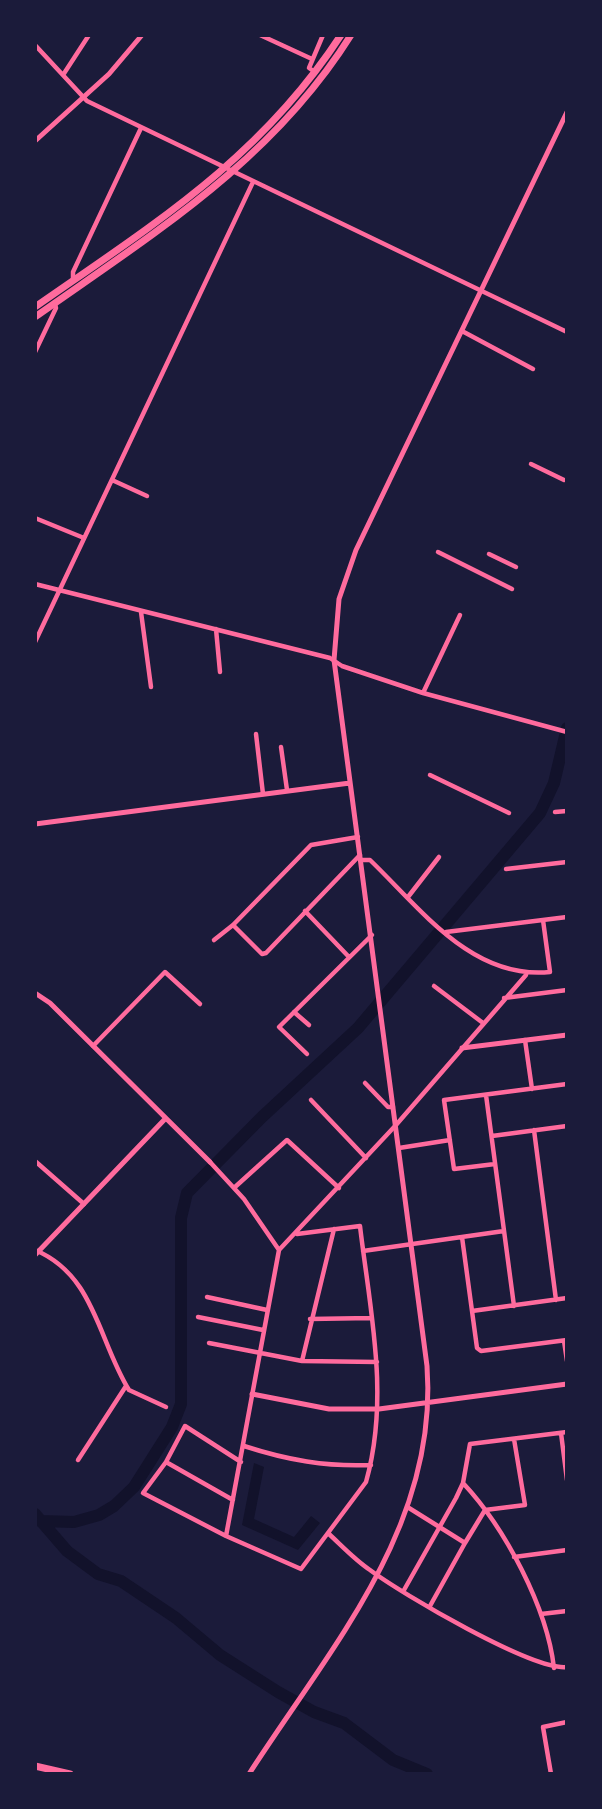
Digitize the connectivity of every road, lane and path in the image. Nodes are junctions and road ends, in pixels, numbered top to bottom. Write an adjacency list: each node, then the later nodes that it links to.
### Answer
1 (89, 35): 10 (street)
2 (142, 35): 11 (street)
3 (260, 35): 8 (street)
4 (323, 35): 8 (street)
5 (341, 35): 9 (main road)
6 (351, 35): 15 (main road)
7 (35, 45): 10 (street)
8 (312, 59): 9 (street)
9 (315, 72): 15 (main road)
10 (63, 75): 11 (street)
11 (84, 97): 13 (street); 14 (street)
12 (567, 112): 18 (street)
13 (141, 128): 15 (street); 17 (street)
14 (35, 141)
15 (230, 171): 16 (street); 17 (main road); 19 (main road)
16 (253, 182): 18 (street); 27 (street)
17 (73, 281): 20 (main road)
18 (482, 290): 22 (street); 23 (street)
19 (55, 303): 21 (main road); 24 (street)
20 (35, 307)
21 (35, 317)
22 (462, 331): 25 (street); 42 (street)
23 (567, 332)
24 (35, 352)
25 (533, 369)
26 (531, 464): 28 (street)
27 (112, 480): 29 (street); 31 (street)
28 (564, 480)
29 (147, 496)
30 (35, 518): 31 (street)
31 (84, 538): 37 (street)
32 (438, 552): 36 (street)
33 (489, 554): 34 (street)
34 (516, 567)
35 (35, 584): 37 (street)
36 (512, 589)
37 (61, 590): 38 (street); 41 (street)
38 (141, 612): 40 (street); 44 (street)
39 (460, 615): 45 (street)
40 (216, 629): 42 (street); 43 (street)
41 (35, 642)
42 (334, 660): 45 (street); 50 (street)
43 (220, 672)
44 (151, 687)
45 (422, 693): 46 (street)
46 (565, 731)
47 (256, 734): 52 (street)
48 (281, 747): 51 (street)
49 (430, 775): 55 (street)
50 (350, 783): 51 (street); 57 (street)
51 (287, 790): 52 (street)
52 (263, 794): 56 (street)
53 (567, 811): 54 (street)
54 (555, 812)
55 (509, 813)
56 (35, 824)
57 (358, 837): 58 (street); 66 (street)
58 (361, 857): 62 (street); 63 (street); 68 (street)
59 (439, 857): 62 (street)
60 (567, 862): 61 (street)
61 (506, 869)
62 (408, 897): 67 (street)
63 (304, 911): 66 (street); 70 (street)
64 (567, 917): 65 (street)
65 (543, 920): 67 (street); 71 (street)
66 (233, 925): 69 (street)
67 (446, 932): 71 (street)
68 (372, 935): 70 (street); 90 (street)
69 (214, 940)
70 (349, 957): 77 (street)
71 (526, 975): 75 (street)
72 (434, 986): 78 (street)
73 (567, 990): 75 (street)
74 (35, 993): 82 (street)
75 (503, 999): 78 (street)
76 (200, 1004): 82 (street)
77 (294, 1012): 79 (street); 84 (street)
78 (483, 1023): 83 (street)
79 (309, 1025)
80 (567, 1035): 81 (street)
81 (526, 1040): 83 (street); 87 (street)
82 (93, 1046): 91 (street)
83 (462, 1048): 92 (street)
84 (307, 1054)
85 (365, 1083): 90 (street)
86 (567, 1084): 87 (street)
87 (532, 1089): 88 (street)
88 (486, 1095): 95 (street); 96 (street)
89 (311, 1100): 98 (street)
90 (393, 1107): 92 (street)
91 (165, 1119): 100 (street); 104 (street)
92 (396, 1125): 97 (street); 98 (street)
93 (567, 1126): 94 (street)
94 (534, 1130): 95 (street); 115 (street)
95 (492, 1136): 101 (street)
96 (450, 1140): 97 (street); 101 (street)
97 (400, 1148): 109 (street)
98 (366, 1158): 103 (street)
99 (35, 1161): 104 (street)
100 (210, 1162): 102 (street)
101 (495, 1164): 106 (street)
102 (235, 1187): 103 (street); 110 (street)
103 (339, 1188): 107 (street)
104 (84, 1204): 112 (street)
105 (334, 1229): 107 (street); 111 (street); 121 (street)
106 (504, 1231): 108 (street); 116 (street)
107 (297, 1234): 110 (street)
108 (462, 1237): 109 (street); 118 (street)
109 (411, 1244): 111 (street); 132 (street)
110 (279, 1250): 117 (street)
111 (363, 1251): 120 (street)
112 (36, 1252): 130 (street)
113 (207, 1297): 117 (street)
114 (567, 1298): 115 (street)
115 (556, 1300): 116 (street)
116 (514, 1306): 118 (street)
117 (267, 1310): 122 (street)
118 (472, 1311): 123 (street)
119 (198, 1317): 122 (street)
120 (371, 1318): 121 (street); 128 (street)
121 (310, 1319): 126 (street)
122 (263, 1331): 125 (street)
123 (566, 1340): 127 (street)
124 (209, 1343): 125 (street)
125 (259, 1353): 126 (street); 131 (street)
126 (302, 1361): 128 (street)
127 (567, 1361)
128 (377, 1362): 134 (street)
129 (567, 1384): 132 (street)
130 (126, 1386): 133 (street); 138 (street)
131 (252, 1394): 134 (street); 137 (street)
132 (428, 1403): 134 (street); 145 (street)
133 (166, 1406)
134 (379, 1409): 141 (street)
135 (564, 1432): 136 (street); 142 (street)
136 (514, 1439): 143 (street); 146 (street)
137 (244, 1446): 140 (street); 141 (street)
138 (78, 1460)
139 (166, 1462): 140 (street); 144 (street); 149 (street)
140 (241, 1462): 144 (street)
141 (371, 1465): 148 (street)
142 (567, 1480)
143 (463, 1483): 146 (street); 147 (street)
144 (233, 1500): 149 (street)
145 (409, 1508): 147 (street); 153 (street)
146 (485, 1510): 150 (street); 152 (street)
147 (440, 1527): 150 (street); 154 (street)
148 (329, 1534): 149 (street); 153 (street)
149 (226, 1536)
150 (465, 1543): 155 (street)
151 (567, 1550): 152 (street)
152 (514, 1557): 157 (street)
153 (377, 1574): 154 (street); 163 (street)
154 (404, 1590): 155 (street)
155 (430, 1606): 159 (street)
156 (567, 1611): 157 (street)
157 (541, 1614): 159 (street)
158 (567, 1667): 159 (street)
159 (554, 1668)
160 (567, 1722): 164 (street)
161 (35, 1766): 162 (main road)
162 (70, 1774)
163 (249, 1774)
164 (551, 1774)

